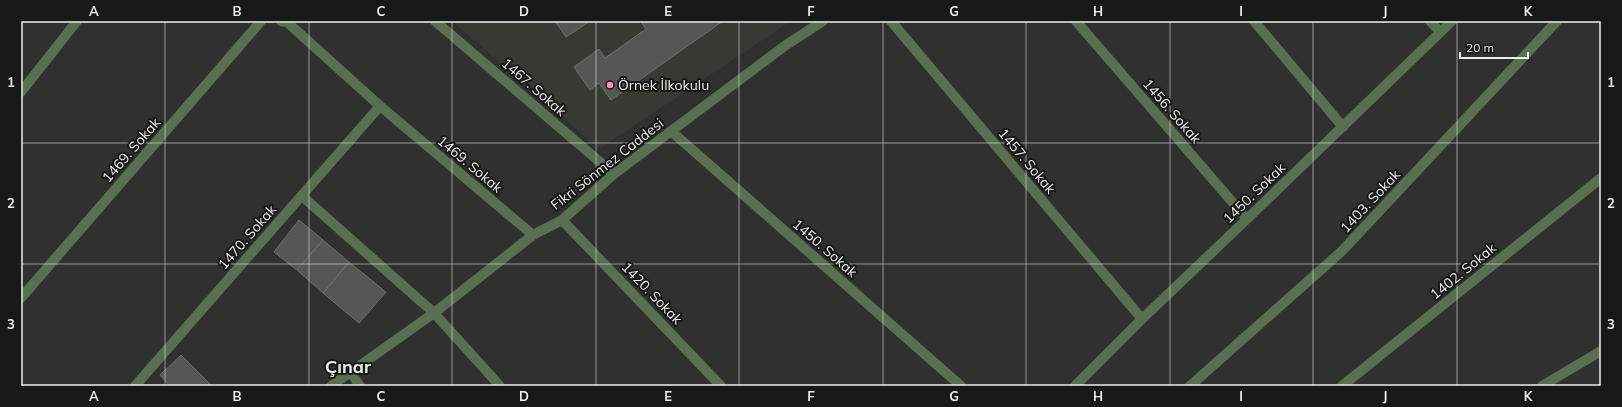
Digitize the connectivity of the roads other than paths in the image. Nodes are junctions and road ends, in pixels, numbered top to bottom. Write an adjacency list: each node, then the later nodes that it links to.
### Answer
1 (77, 21): 13 (street)
2 (261, 21): 23 (street, 1469. Sokak)
3 (281, 21): 14 (street, 1469. Sokak)
4 (435, 21): 17 (street, 1467. Sokak)
5 (823, 21): 16 (street, Fikri Sönmez Caddesi)
6 (890, 21): 25 (street, 1457. Sokak)
7 (1076, 21): 20 (street, 1456. Sokak)
8 (1254, 21): 15 (street)
9 (1430, 21): 12 (street)
10 (1452, 21): 12 (street, 1450. Sokak)
11 (1557, 21): 35 (street, 1403. Sokak)
12 (1440, 32): 15 (street, 1450. Sokak)
13 (21, 92)
14 (380, 106): 19 (street, 1470. Sokak); 22 (street, 1469. Sokak)
15 (1343, 127): 20 (street, 1450. Sokak)
16 (671, 131): 17 (street, Fikri Sönmez Caddesi); 33 (street, 1450. Sokak)
17 (614, 174): 21 (street, Fikri Sönmez Caddesi)
18 (1601, 178): 36 (street, 1402. Sokak)
19 (302, 196): 24 (street); 28 (street, 1470. Sokak)
20 (1247, 219): 25 (street, 1450. Sokak)
21 (562, 220): 22 (street, Fikri Sönmez Caddesi); 32 (street, 1420. Sokak)
22 (533, 234): 24 (street, Fikri Sönmez Caddesi)
23 (21, 298)
24 (434, 313): 27 (street, Fikri Sönmez Caddesi); 31 (street)
25 (1142, 319): 34 (street, 1450. Sokak)
26 (1601, 352): 37 (street)
27 (351, 373): 29 (street, Fikri Sönmez Caddesi); 30 (street)
28 (135, 386)
29 (332, 386)
30 (360, 386)
31 (500, 386)
32 (721, 386)
33 (961, 386)
34 (1075, 386)
35 (1190, 386)
36 (1342, 386)
37 (1542, 386)

